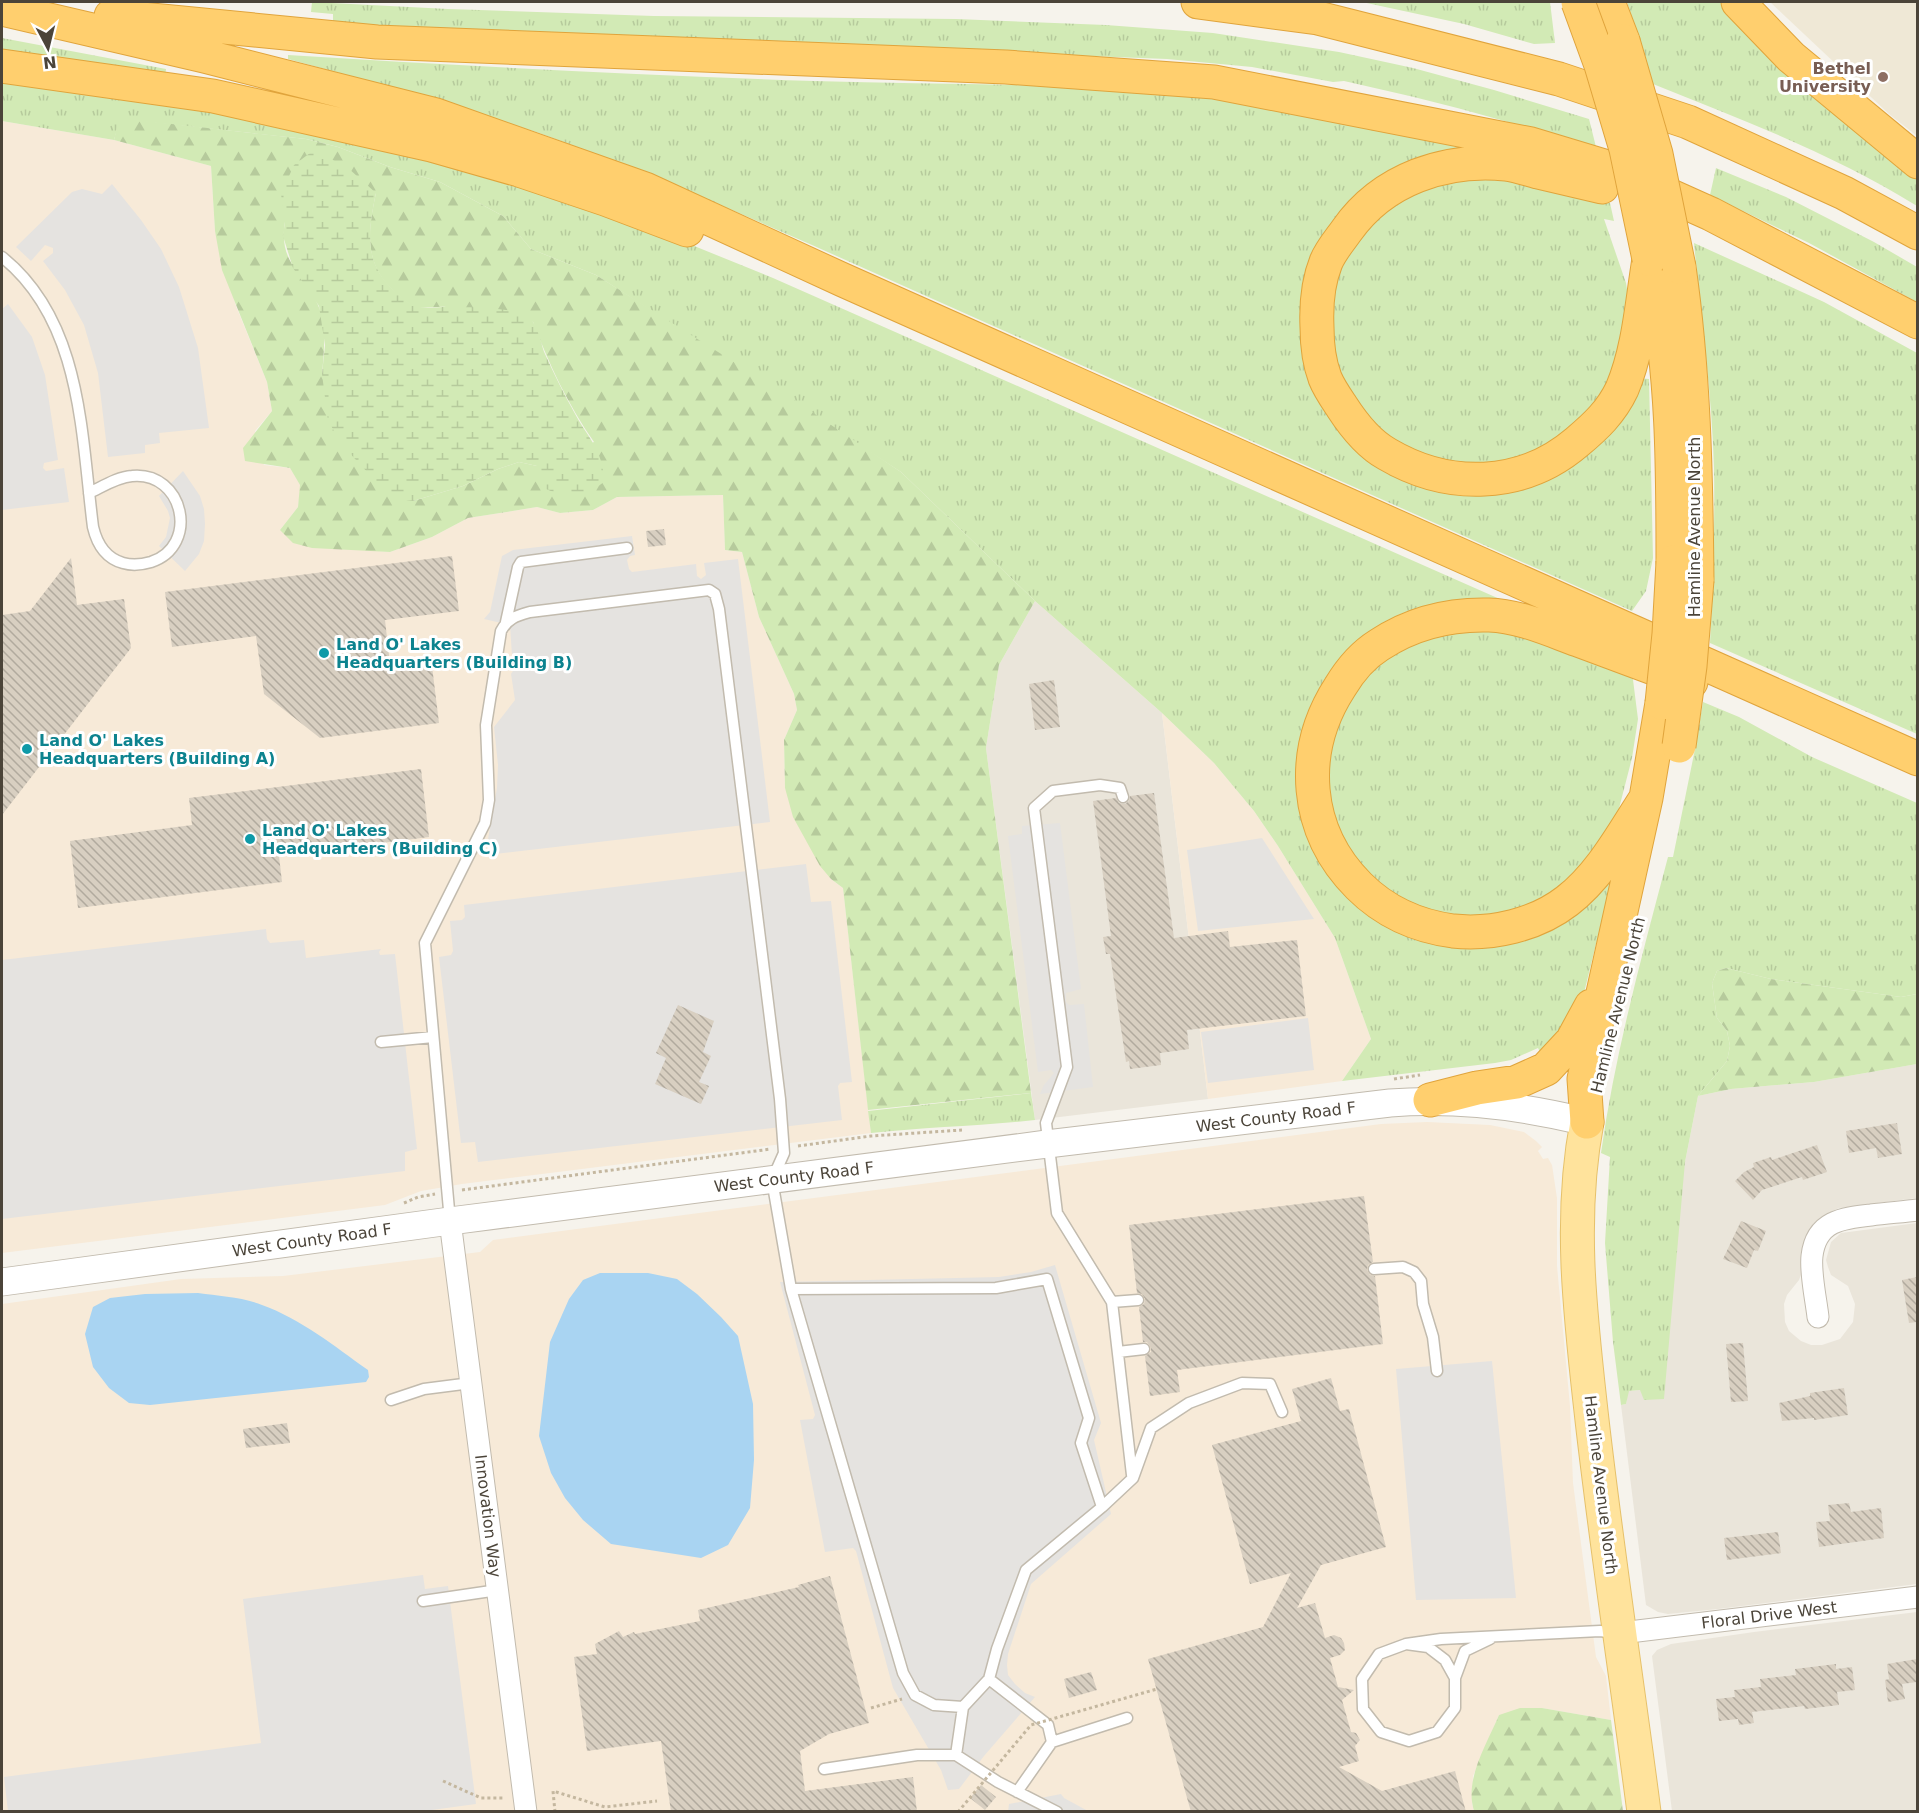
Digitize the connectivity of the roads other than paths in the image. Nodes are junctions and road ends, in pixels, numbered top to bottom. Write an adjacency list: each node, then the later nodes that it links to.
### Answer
1 (1198, 2): 9 (highway)
2 (1578, 2): 11 (highway, Hamline Avenue North, bridge)
3 (1608, 2): 11 (highway, Hamline Avenue North, bridge)
4 (1738, 2): 7 (highway)
5 (2, 7): 8 (highway); 12 (highway)
6 (2, 66): 12 (highway)
7 (1917, 162)
8 (1711, 214): 11 (highway); 13 (highway)
9 (1917, 233)
10 (2, 257): 14 (lane)
11 (1664, 263): 16 (highway, Hamline Avenue North)
12 (843, 280): 18 (highway)
13 (1917, 322)
14 (89, 493): 14 (lane)
15 (627, 548): 17 (lane)
16 (1685, 571): 21 (highway, Hamline Avenue North, bridge); 26 (highway, Hamline Avenue North, bridge)
17 (506, 622): 23 (lane); 28 (lane)
18 (1917, 759)
19 (1917, 766): 21 (highway)
20 (1123, 797): 27 (lane)
21 (1646, 798): 22 (highway, Hamline Avenue North)
22 (1604, 984): 25 (highway); 26 (highway, Hamline Avenue North)
23 (433, 1037): 24 (lane); 30 (lane)
24 (381, 1042)
25 (1430, 1100): 26 (street, West County Road F); 27 (street, West County Road F)
26 (1587, 1122): 48 (main road, Hamline Avenue North)
27 (1047, 1144): 28 (street, West County Road F); 35 (lane)
28 (772, 1180): 30 (street, West County Road F); 33 (lane)
29 (1917, 1210): 36 (street)
30 (450, 1221): 32 (street, West County Road F); 40 (street, Innovation Way)
31 (1374, 1269): 39 (lane)
32 (2, 1282)
33 (791, 1289): 44 (lane); 53 (lane)
34 (1138, 1300): 35 (lane)
35 (1112, 1302): 38 (lane)
36 (1818, 1317)
37 (1144, 1348): 38 (lane)
38 (1118, 1352): 43 (lane)
39 (1437, 1371)
40 (471, 1383): 41 (lane); 45 (street, Innovation Way)
41 (391, 1400)
42 (1282, 1412): 43 (lane)
43 (1133, 1478): 44 (lane)
44 (1102, 1507): 52 (lane)
45 (498, 1590): 47 (lane); 59 (street, Innovation Way)
46 (1917, 1597): 48 (street, Floral Drive West)
47 (423, 1601)
48 (1621, 1633): 49 (lane); 61 (main road, Hamline Avenue North)
49 (1495, 1637): 50 (lane); 51 (lane)
50 (1406, 1644): 51 (lane); 51 (lane)
51 (1455, 1678)
52 (989, 1679): 53 (lane); 55 (lane)
53 (963, 1707): 56 (lane)
54 (1127, 1718): 55 (lane)
55 (1052, 1742): 58 (lane)
56 (956, 1755): 57 (lane); 58 (lane)
57 (824, 1768)
58 (1017, 1791): 60 (lane)
59 (526, 1812)
60 (1057, 1812)
61 (1644, 1812)

